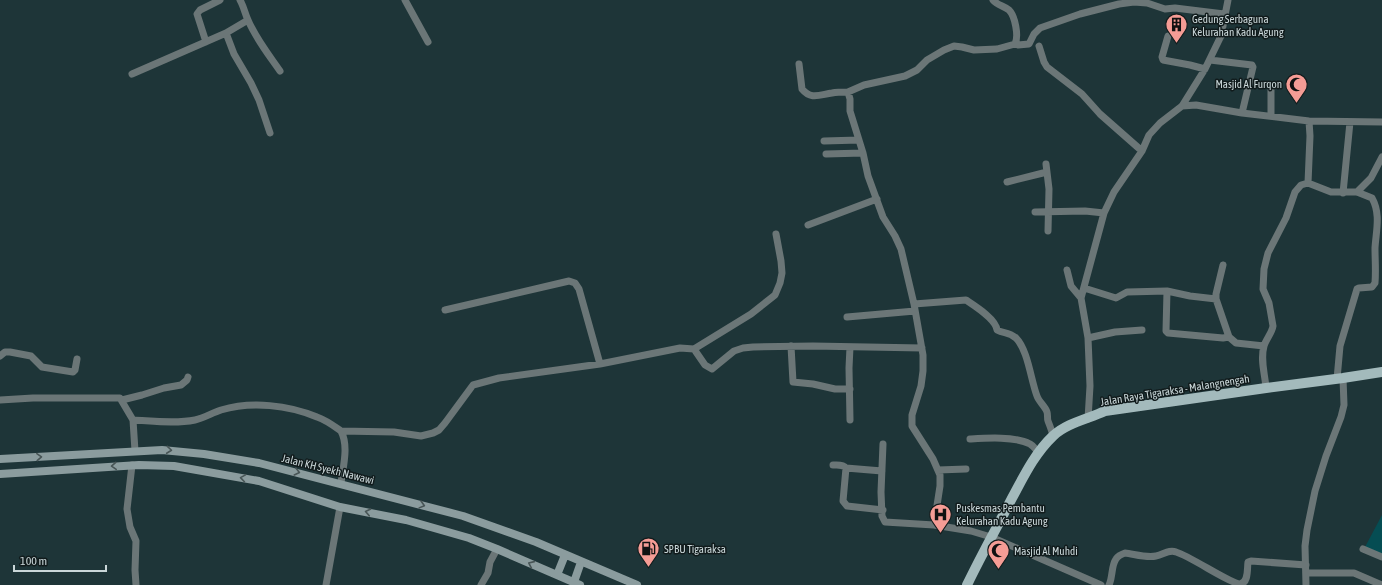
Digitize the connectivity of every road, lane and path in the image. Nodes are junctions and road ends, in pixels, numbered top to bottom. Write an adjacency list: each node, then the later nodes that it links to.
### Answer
1 (220, 0): 10 (street)
2 (240, 0): 7 (street)
3 (405, 0): 11 (street)
4 (993, 0): 12 (street)
5 (1228, 0): 6 (street)
6 (1224, 14): 12 (street); 14 (street)
7 (248, 20): 8 (street); 17 (street)
8 (226, 33): 10 (street); 27 (street)
9 (1168, 36): 16 (street)
10 (206, 42): 18 (street)
11 (428, 42)
12 (1015, 44): 20 (street)
13 (1039, 46): 30 (street)
14 (1210, 60): 16 (street); 22 (street)
15 (799, 64): 20 (street)
16 (1205, 69): 21 (street)
17 (280, 71)
18 (132, 74)
19 (1271, 90): 23 (street)
20 (848, 92): 28 (street)
21 (1182, 106): 22 (street); 30 (street)
22 (1242, 113): 23 (street)
23 (1272, 116): 24 (street)
24 (1309, 121): 25 (street); 37 (street)
25 (1350, 122): 26 (street); 39 (street)
26 (1382, 122)
27 (270, 133)
28 (859, 140): 29 (street); 32 (street)
29 (824, 141)
30 (1142, 151): 43 (street)
31 (826, 154): 32 (street)
32 (863, 154): 40 (street)
33 (1382, 157): 38 (street)
34 (1046, 164): 35 (street)
35 (1047, 172): 36 (street); 42 (street)
36 (1008, 182)
37 (1308, 183): 39 (street); 61 (street)
38 (1357, 192): 39 (street); 47 (street)
39 (1343, 193)
40 (876, 199): 44 (street); 54 (street)
41 (1035, 212): 42 (street)
42 (1048, 212): 43 (street); 45 (street)
43 (1104, 213): 50 (street)
44 (808, 224)
45 (1048, 232)
46 (776, 234): 64 (street)
47 (1379, 261): 70 (street)
48 (1223, 265): 53 (street)
49 (1067, 270): 52 (street)
50 (1084, 288): 51 (street); 52 (street)
51 (1168, 291): 53 (street); 58 (street)
52 (1081, 298): 59 (street)
53 (1216, 299): 58 (street)
54 (915, 308): 56 (street); 63 (street); 79 (street)
55 (445, 310): 67 (street)
56 (846, 317)
57 (1142, 330): 59 (street)
58 (1229, 337): 61 (street)
59 (1088, 338): 75 (street)
60 (791, 346): 62 (street); 64 (street); 72 (street)
61 (1264, 346): 71 (street)
62 (850, 347): 63 (street); 72 (street)
63 (922, 348): 89 (street)
64 (694, 349): 67 (street)
65 (0, 356): 66 (street)
66 (77, 359)
67 (600, 364): 78 (street)
68 (1382, 372): 70 (main road, Jalan Raya Tigaraksa - Malangnengah)
69 (188, 377): 74 (street)
70 (1340, 378): 71 (main road, Jalan Raya Tigaraksa - Malangnengah); 102 (street)
71 (1266, 388): 75 (main road, Jalan Raya Tigaraksa - Malangnengah)
72 (850, 389): 77 (street)
73 (0, 400): 74 (street)
74 (122, 400): 76 (street)
75 (1088, 419): 79 (main road, Jalan Raya Tigaraksa - Malangnengah)
76 (133, 420): 78 (street); 82 (street)
77 (850, 420)
78 (342, 431): 92 (street)
79 (1053, 436): 83 (main road, Jalan Raya Tigaraksa - Malangnengah)
80 (970, 439): 83 (street)
81 (883, 444): 90 (street)
82 (135, 451): 84 (main road, Jalan KH Syekh Nawawi, one-way to 82); 92 (main road, Jalan KH Syekh Nawawi, one-way to 92)
83 (1039, 453): 96 (main road, Jalan Raya Tigaraksa - Malangnengah)
84 (0, 459)
85 (132, 465): 91 (main road, one-way to 91); 93 (main road, one-way to 85); 105 (street)
86 (833, 465): 87 (street)
87 (846, 468): 90 (street); 94 (street)
88 (966, 469): 89 (street)
89 (938, 470): 95 (street)
90 (882, 471): 94 (street)
91 (0, 474)
92 (341, 483): 99 (main road, Jalan KH Syekh Nawawi, one-way to 99)
93 (340, 507): 97 (main road, one-way to 93); 106 (street)
94 (882, 510): 95 (street)
95 (934, 525): 96 (street)
96 (991, 537): 109 (main road, Jalan Raya Tigaraksa - Malangnengah); 110 (street)
97 (497, 549): 103 (main road, one-way to 97); 107 (street)
98 (1363, 549): 100 (street)
99 (565, 555): 101 (main road, Jalan KH Syekh Nawawi); 103 (main road)
100 (1382, 557)
101 (581, 562): 104 (main road); 108 (main road, Jalan KH Syekh Nawawi)
102 (1306, 569): 111 (street); 112 (street); 113 (street)
103 (557, 575): 104 (main road)
104 (577, 584)
105 (136, 585)
106 (326, 585)
107 (481, 585)
108 (637, 585)
109 (967, 585)
110 (1101, 585)
111 (1109, 585)
112 (1306, 585)
113 (1382, 585)

